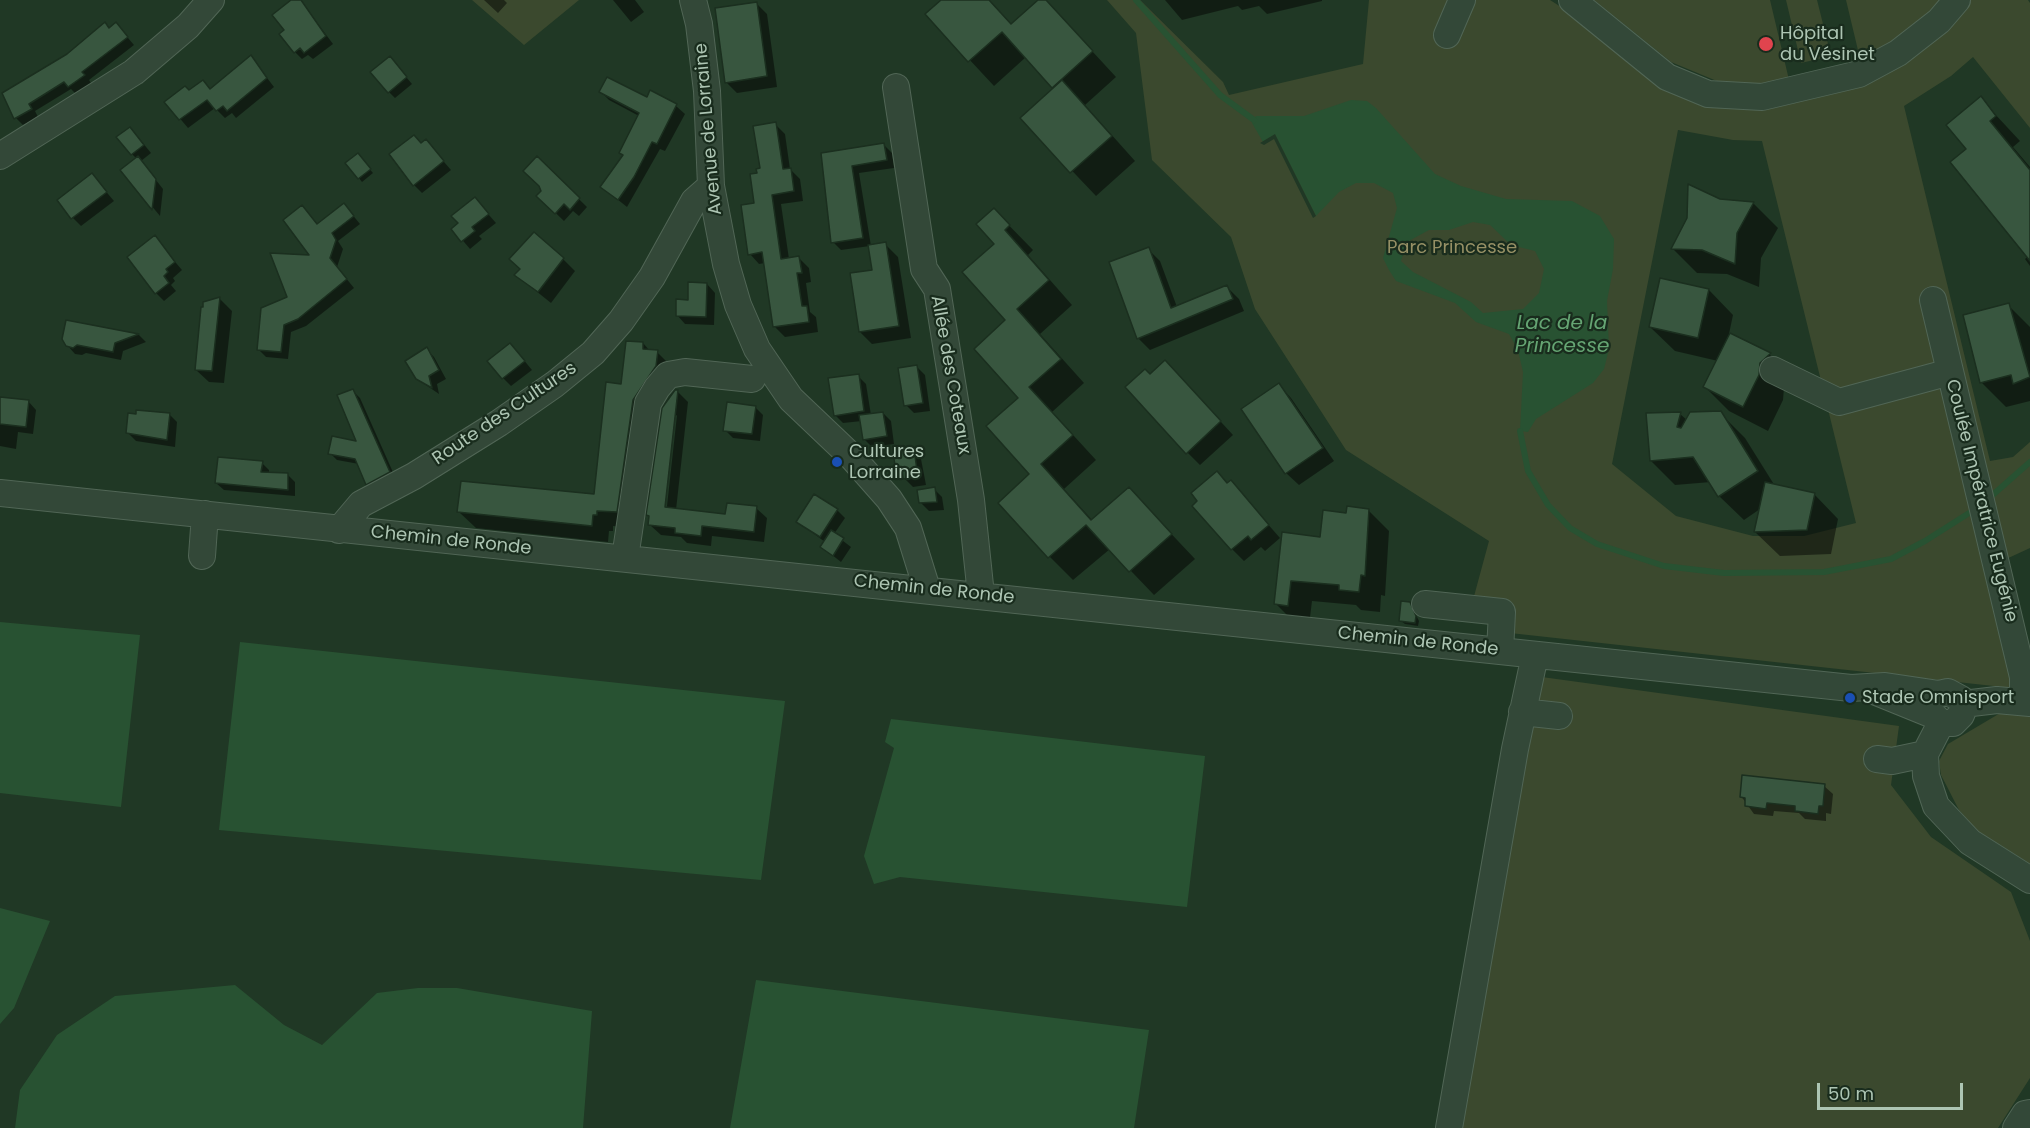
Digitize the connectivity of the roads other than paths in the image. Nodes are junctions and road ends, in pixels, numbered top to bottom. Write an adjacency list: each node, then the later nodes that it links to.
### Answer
1 (210, 0): 8 (street)
2 (693, 0): 9 (street, Avenue de Lorraine)
3 (1462, 0): 6 (street)
4 (1572, 0): 5 (street)
5 (1957, 0)
6 (1447, 35)
7 (896, 87): 20 (street, Allée des Coteaux)
8 (0, 156)
9 (711, 186): 16 (street, Route des Cultures); 19 (street, Avenue de Lorraine)
10 (1933, 300): 12 (street, Coulée Impératrice Eugénie)
11 (1773, 370): 12 (street)
12 (1950, 372): 24 (street, Coulée Impératrice Eugénie)
13 (752, 379): 18 (street)
14 (0, 493): 15 (street, Chemin de Ronde)
15 (205, 514): 16 (street, Chemin de Ronde); 17 (street)
16 (339, 530): 18 (street, Chemin de Ronde)
17 (202, 556)
18 (625, 558): 19 (street, Chemin de Ronde)
19 (927, 589): 20 (street, Chemin de Ronde)
20 (981, 595): 22 (street, Chemin de Ronde)
21 (1425, 604): 22 (street)
22 (1500, 651): 23 (street, Chemin de Ronde)
23 (1535, 655): 25 (street, Chemin de Ronde); 26 (street)
24 (2026, 703): 25 (street)
25 (1938, 711): 28 (street)
26 (1522, 712): 27 (street); 32 (street)
27 (1559, 716)
28 (1925, 754): 29 (street); 30 (street)
29 (1877, 759)
30 (2030, 880)
31 (2030, 1113): 33 (street)
32 (1449, 1128)
33 (2016, 1128)

